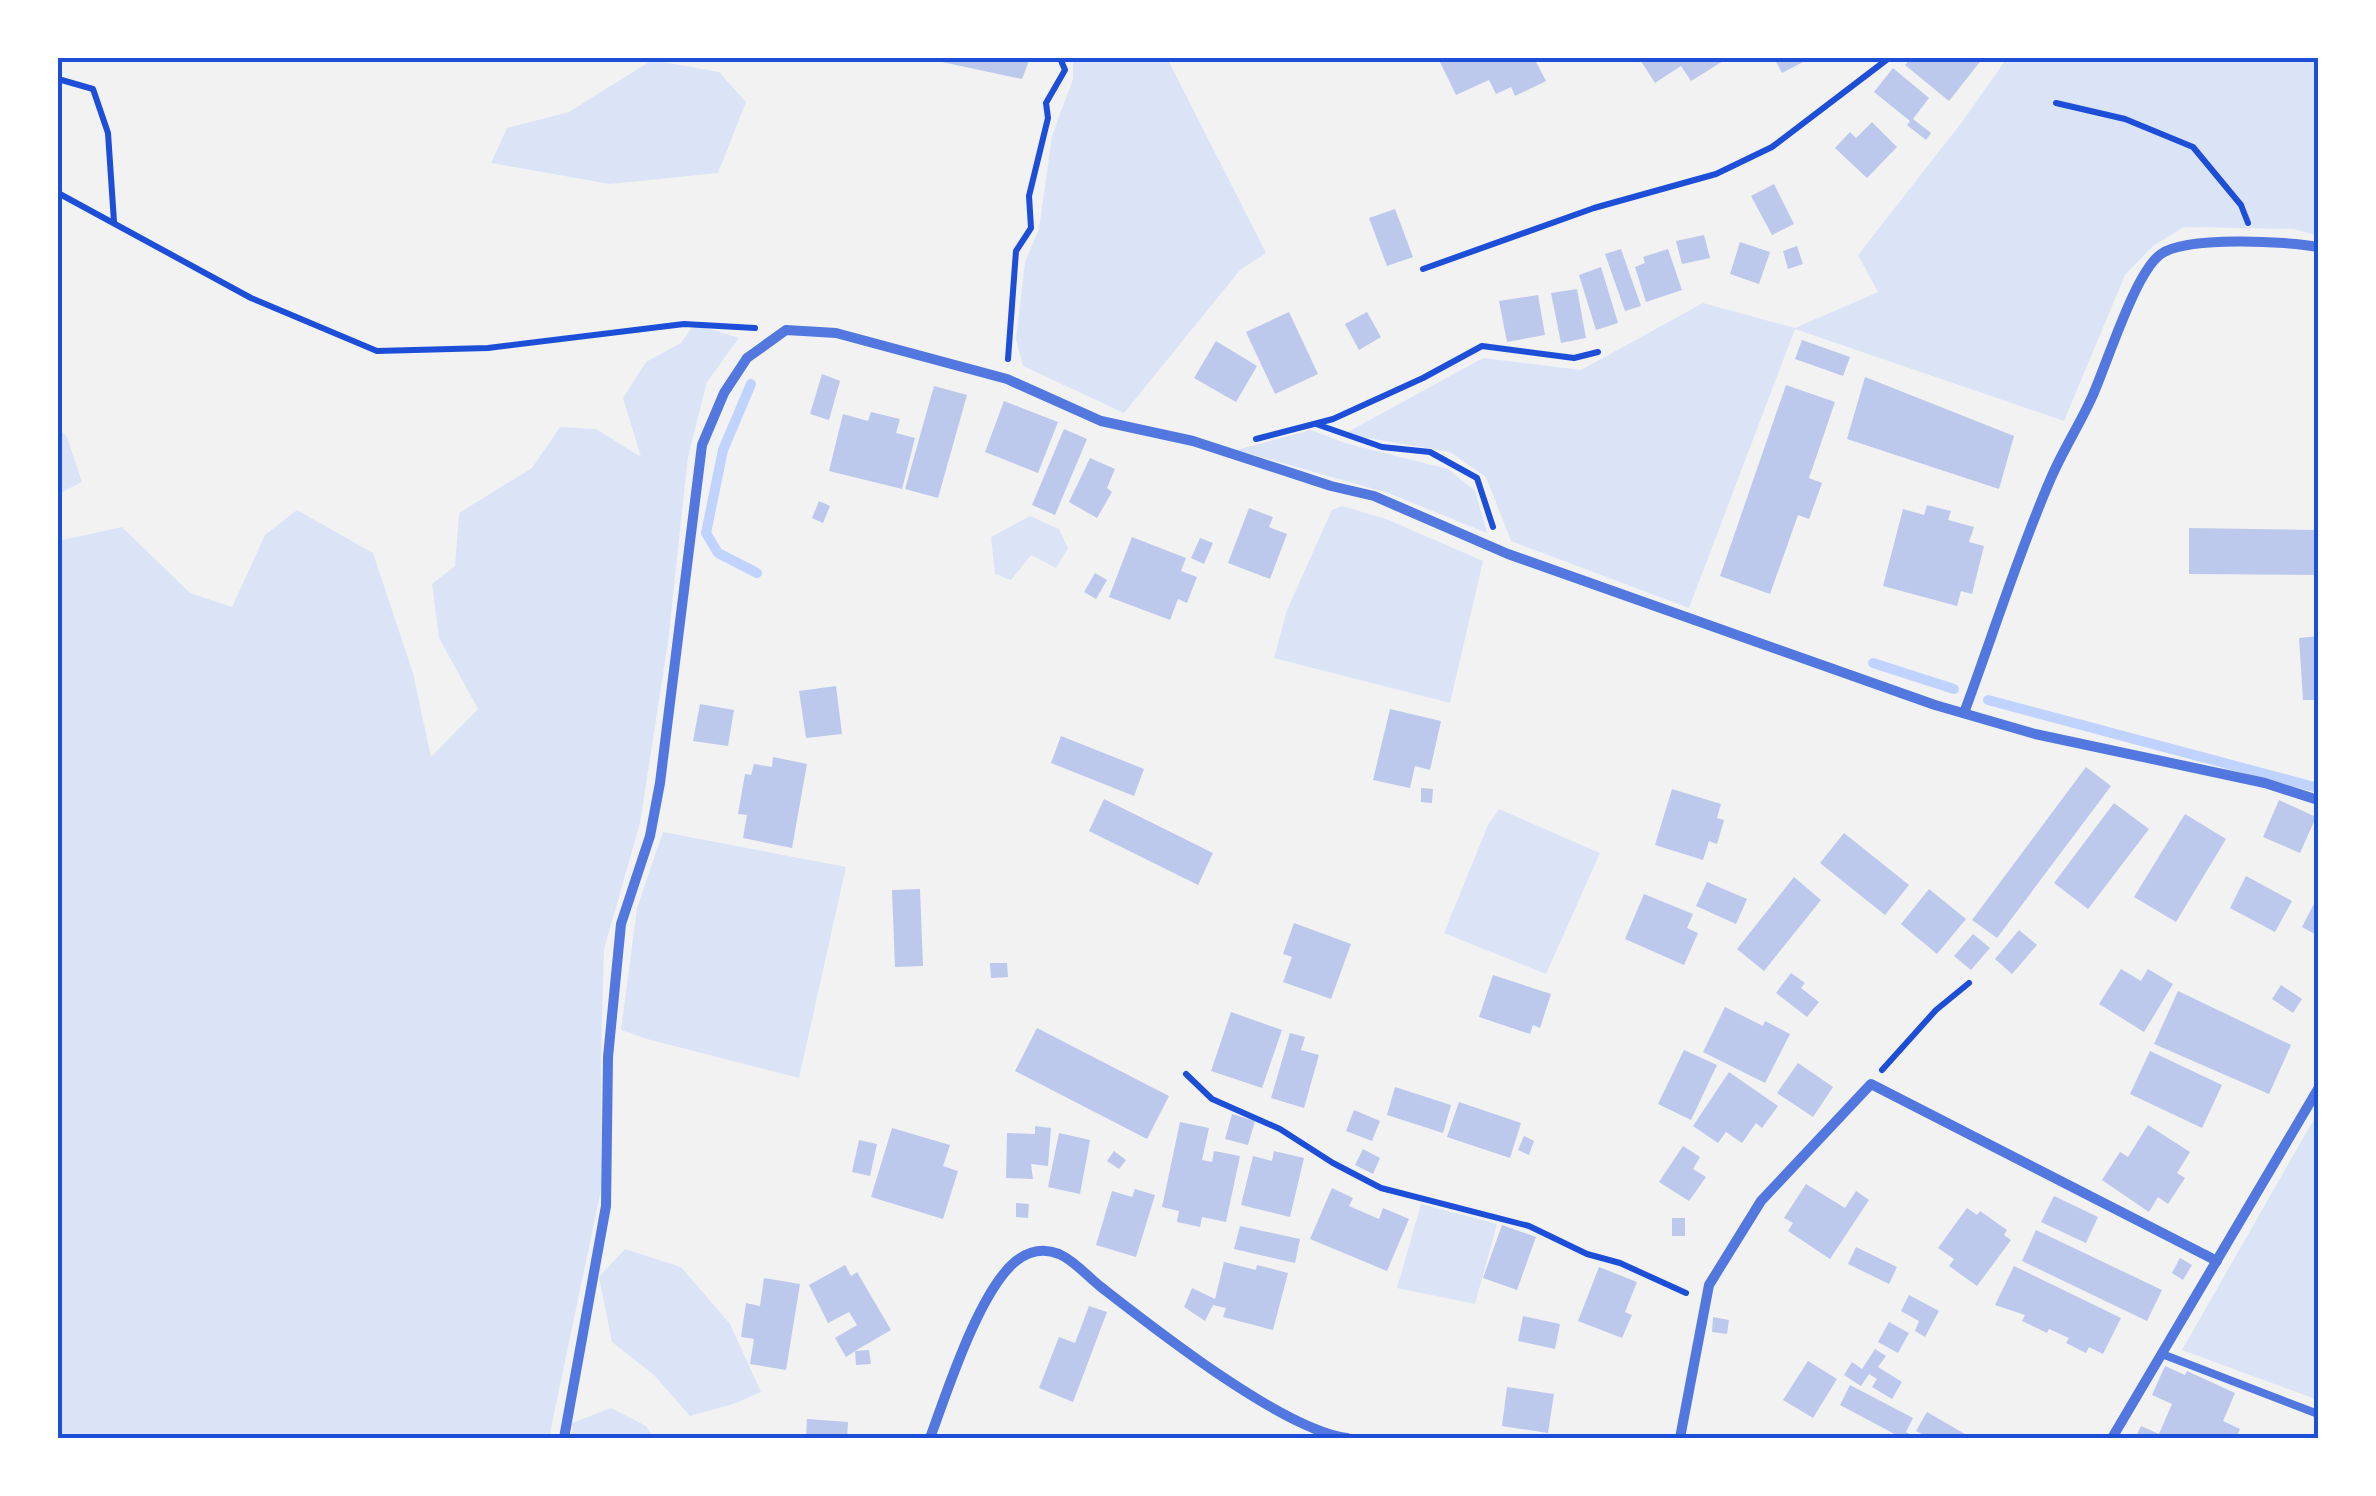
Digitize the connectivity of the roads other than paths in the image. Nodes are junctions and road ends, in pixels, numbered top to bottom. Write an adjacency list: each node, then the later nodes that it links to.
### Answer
1 (2318, 247): 2 (street)
2 (1964, 713): 3 (street); 8 (street)
3 (2318, 800)
4 (2318, 1089): 5 (street)
5 (2216, 1262): 6 (street); 11 (street)
6 (2162, 1354): 7 (lane); 12 (street)
7 (2318, 1414)
8 (564, 1438)
9 (930, 1438): 10 (street)
10 (1348, 1438)
11 (1680, 1438)
12 (2112, 1438)

